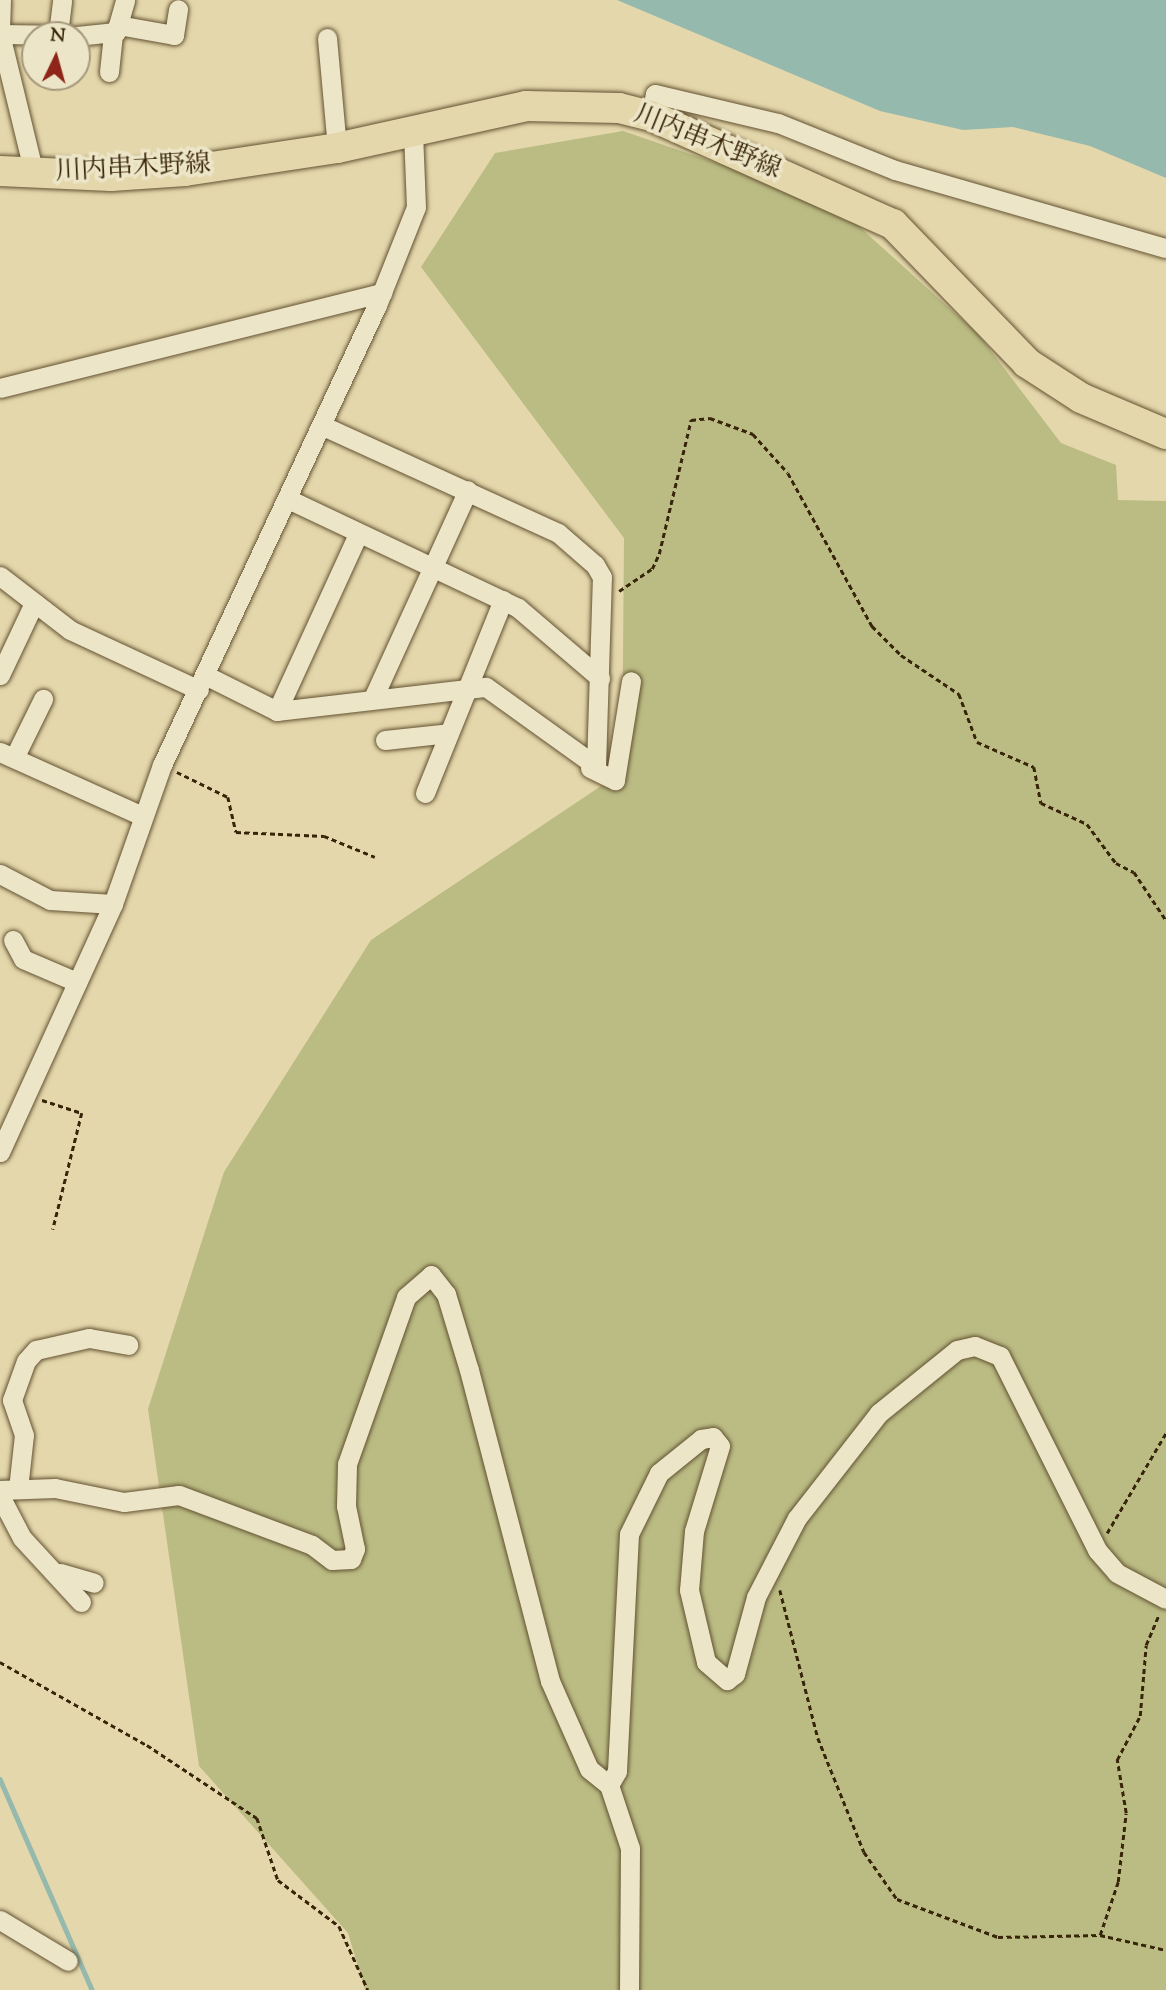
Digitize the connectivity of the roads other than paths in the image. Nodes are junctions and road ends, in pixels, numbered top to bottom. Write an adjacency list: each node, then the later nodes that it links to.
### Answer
1 (1, 0): 9 (street)
2 (62, 0): 5 (street)
3 (125, 0): 6 (street)
4 (178, 9): 6 (street)
5 (60, 21)
6 (115, 29): 7 (street); 11 (street)
7 (91, 33)
8 (21, 37): 9 (street)
9 (1, 38): 16 (street)
10 (327, 38): 14 (street)
11 (109, 72)
12 (651, 116): 13 (main road, 川内串木野線); 17 (street); 21 (main road, 川内串木野線)
13 (413, 133): 14 (main road, 川内串木野線); 18 (street)
14 (337, 149): 16 (main road, 川内串木野線)
15 (0, 171): 16 (main road, 川内串木野線)
16 (34, 174)
17 (1166, 248)
18 (382, 293): 19 (street); 20 (street)
19 (0, 388)
20 (321, 425): 22 (street); 23 (street)
21 (1166, 433)
22 (468, 491): 25 (street); 30 (street)
23 (290, 500): 24 (street); 32 (street)
24 (358, 534): 25 (street); 36 (street)
25 (431, 567): 27 (street); 34 (street)
26 (0, 576): 28 (street)
27 (503, 600): 30 (street); 33 (street)
28 (34, 603): 29 (street); 32 (street)
29 (0, 675)
30 (600, 678): 40 (street)
31 (631, 681): 40 (street)
32 (202, 683): 36 (street); 42 (street)
33 (465, 685): 34 (street); 37 (street); 40 (street)
34 (373, 696): 36 (street)
35 (43, 699): 39 (street)
36 (277, 711)
37 (449, 733): 38 (street); 41 (street)
38 (385, 740)
39 (7, 755): 42 (street)
40 (590, 768)
41 (425, 793)
42 (141, 815): 44 (street)
43 (0, 874): 44 (street)
44 (113, 904): 46 (street)
45 (13, 940): 46 (street)
46 (77, 982): 47 (street)
47 (0, 1152)
48 (128, 1345): 49 (street)
49 (6, 1492): 50 (street); 54 (street)
50 (59, 1573): 51 (street); 53 (street)
51 (94, 1583)
52 (1166, 1599): 54 (street)
53 (81, 1602)
54 (609, 1786): 57 (street)
55 (0, 1920): 56 (street)
56 (68, 1961)
57 (629, 1990)

